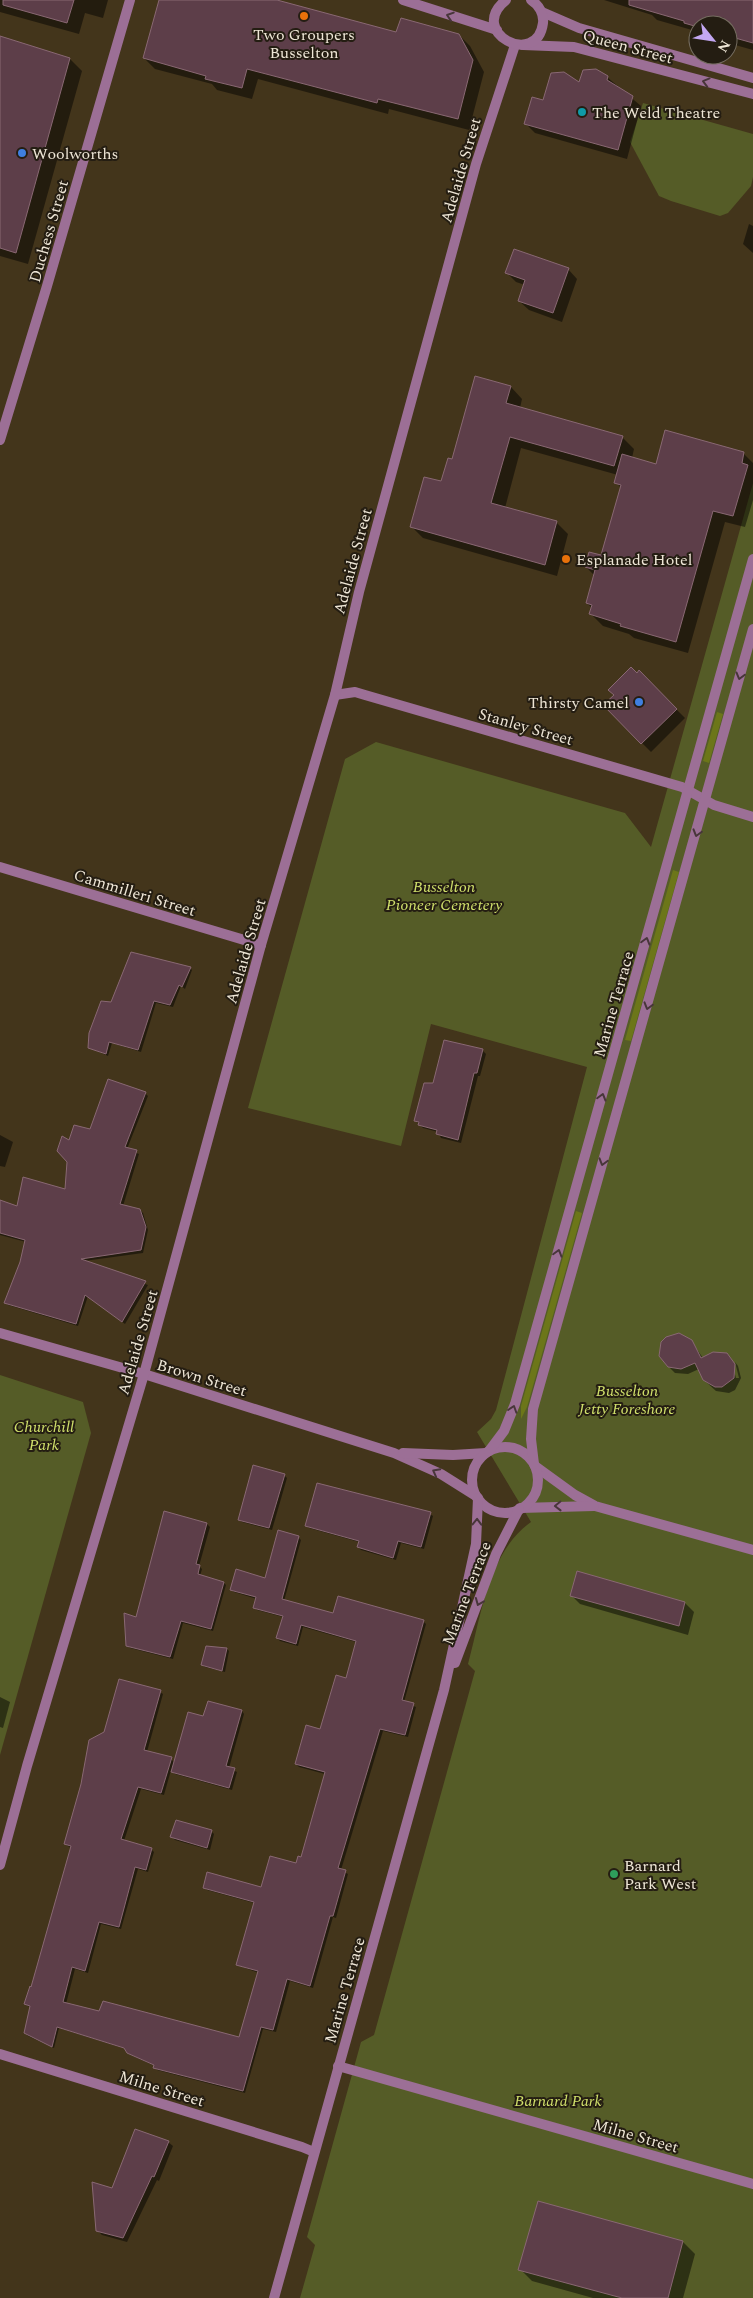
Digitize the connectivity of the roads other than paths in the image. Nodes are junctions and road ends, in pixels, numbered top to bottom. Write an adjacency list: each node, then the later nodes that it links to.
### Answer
1 (130, 0): 10 (street, Duchess Street)
2 (402, 0): 6 (street, one-way to 2)
3 (504, 0): 6 (street)
4 (531, 0): 5 (street)
5 (542, 12): 7 (street); 8 (street, Queen Street)
6 (497, 30): 7 (street)
7 (519, 45): 9 (street, Queen Street, one-way to 7); 13 (street, Adelaide Street)
8 (753, 78)
9 (753, 94)
10 (0, 440)
11 (753, 559): 14 (street, Marine Terrace)
12 (753, 629): 15 (street, Marine Terrace, one-way to 15)
13 (335, 696): 14 (street, Stanley Street); 18 (street, Adelaide Street)
14 (688, 791): 15 (street, Stanley Street); 21 (street, Marine Terrace, one-way to 14)
15 (706, 800): 16 (street, Stanley Street); 23 (street, Marine Terrace, one-way to 23)
16 (753, 817)
17 (0, 867): 18 (street, Cammilleri Street)
18 (261, 945): 20 (street, Adelaide Street)
19 (0, 1333): 20 (street, Brown Street)
20 (144, 1374): 22 (street, Brown Street); 29 (street, Adelaide Street)
21 (487, 1452): 22 (street, Brown Street); 23 (street); 24 (street)
22 (394, 1453): 24 (street, Brown Street, one-way to 22)
23 (534, 1465): 25 (street); 26 (street)
24 (477, 1497): 26 (street); 28 (street, Marine Terrace, one-way to 24)
25 (595, 1506): 26 (street, one-way to 26); 27 (street)
26 (520, 1509): 28 (street, Marine Terrace, one-way to 28)
27 (753, 1550)
28 (444, 1690): 31 (street, Marine Terrace)
29 (0, 1865)
30 (0, 2054): 32 (street, Milne Street)
31 (338, 2066): 32 (street, Marine Terrace); 33 (street, Milne Street)
32 (314, 2152): 34 (street, Marine Terrace)
33 (753, 2184)
34 (274, 2298)

